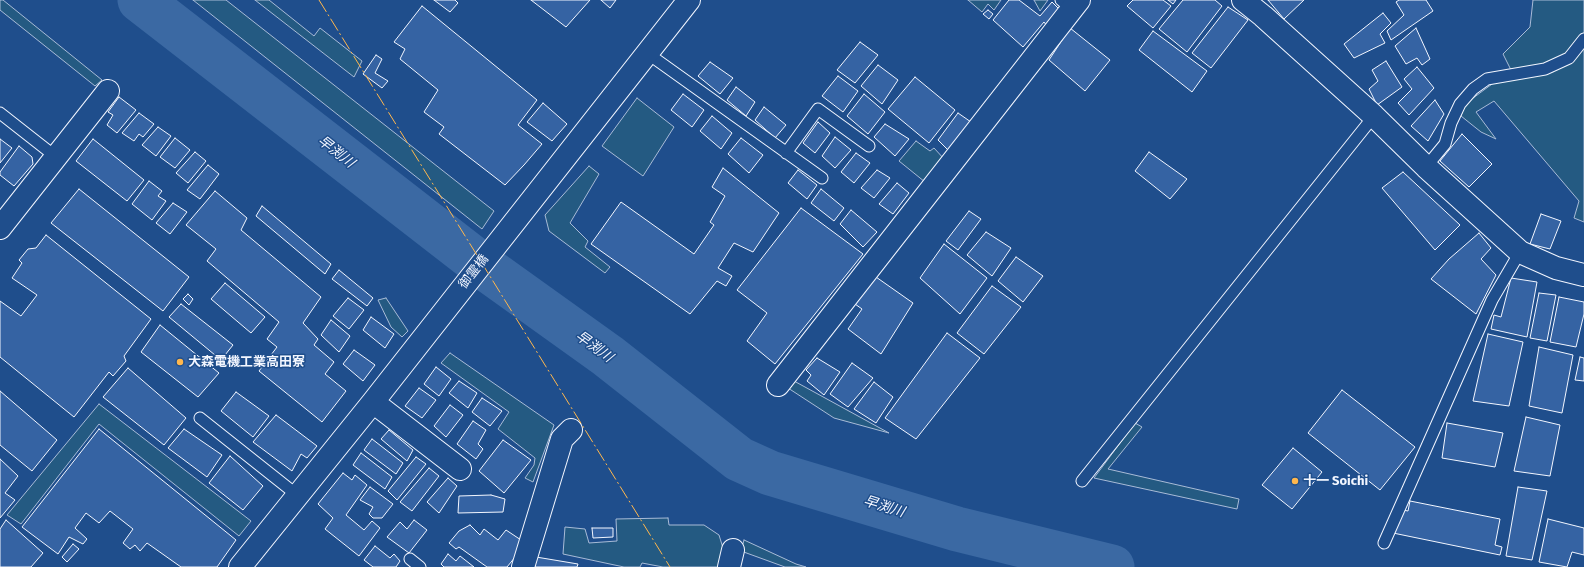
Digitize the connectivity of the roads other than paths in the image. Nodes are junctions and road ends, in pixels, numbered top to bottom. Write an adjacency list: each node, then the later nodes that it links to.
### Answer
1 (689, 0): 5 (street, 御霊橋)
2 (1243, 0): 8 (street)
3 (1071, 3): 17 (street)
4 (1584, 39): 12 (lane)
5 (647, 53): 10 (lane); 18 (street, 御霊橋)
6 (108, 91): 11 (street)
7 (0, 113): 11 (lane)
8 (1374, 116): 12 (street); 22 (lane)
9 (869, 146): 10 (lane)
10 (786, 153): 13 (lane)
11 (56, 157): 14 (street)
12 (1426, 167): 15 (street)
13 (822, 178)
14 (0, 228)
15 (1520, 252): 16 (street); 24 (lane)
16 (1584, 275)
17 (778, 385)
18 (372, 402): 21 (street); 23 (street, 御霊橋)
19 (200, 418): 23 (lane)
20 (571, 430): 28 (street)
21 (460, 469)
22 (1082, 481)
23 (297, 495): 26 (street, 御霊橋)
24 (1384, 543)
25 (410, 559): 27 (lane)
26 (240, 567)
27 (420, 567)
28 (523, 567)

